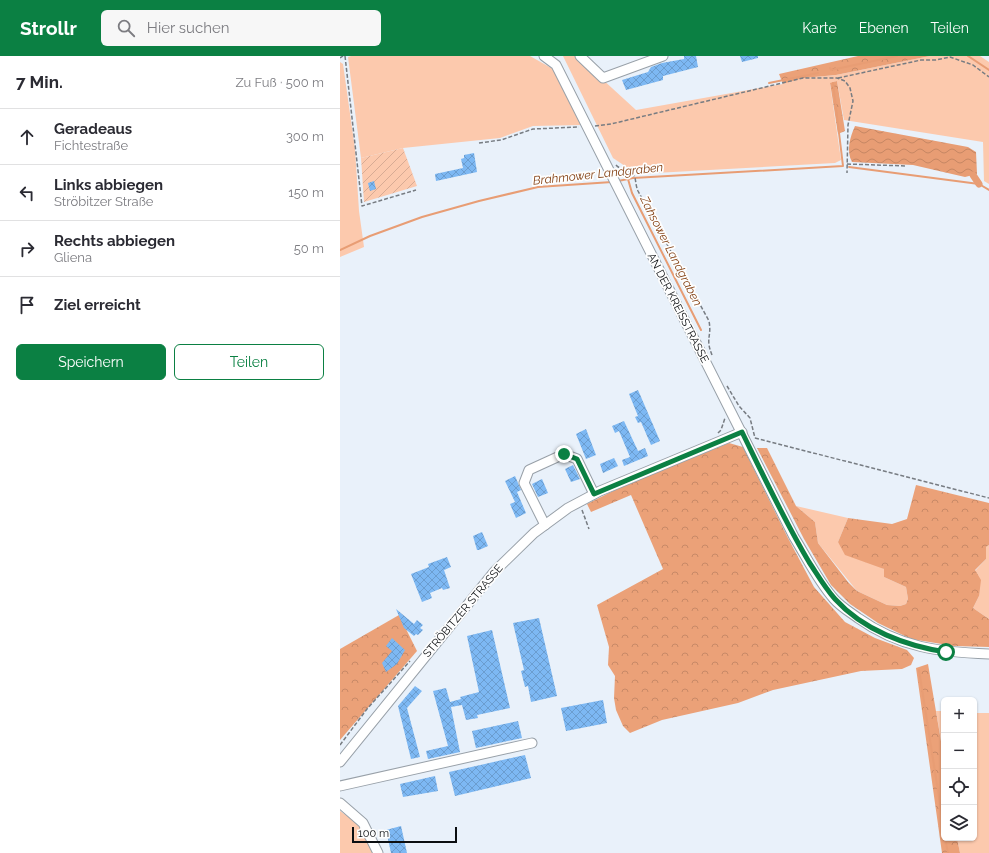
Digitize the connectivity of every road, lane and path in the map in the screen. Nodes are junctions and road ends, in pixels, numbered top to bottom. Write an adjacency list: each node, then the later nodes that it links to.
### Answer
1 (344, 56): 5 (path); 15 (path)
2 (544, 56): 8 (street, AN DER KREISSTRASSE)
3 (580, 56): 4 (street)
4 (659, 57)
5 (340, 58)
6 (989, 77): 7 (path)
7 (837, 78): 8 (path); 12 (path)
8 (592, 126): 9 (path); 10 (path); 19 (street, AN DER KREISSTRASSE)
9 (599, 132)
10 (479, 143)
11 (614, 163): 16 (path)
12 (847, 164): 13 (path); 14 (path)
13 (907, 166)
14 (847, 173)
15 (416, 190)
16 (712, 355)
17 (726, 384): 18 (path)
18 (739, 406): 19 (path); 23 (path)
19 (731, 411): 20 (street, AN DER KREISSTRASSE); 21 (path)
20 (742, 432): 22 (street, STRÖBITZER STRASSE); 27 (street, AN DER KREISSTRASSE)
21 (718, 433)
22 (594, 494): 24 (street, STRÖBITZER STRASSE); 25 (street)
23 (989, 498)
24 (579, 502): 25 (street, STRÖBITZER STRASSE); 26 (path)
25 (544, 525): 31 (street, STRÖBITZER STRASSE)
26 (589, 528)
27 (989, 654)
28 (413, 659): 30 (path)
29 (532, 744): 32 (street)
30 (340, 745)
31 (340, 762)
32 (340, 786)
33 (340, 803): 34 (street)
34 (378, 853)

